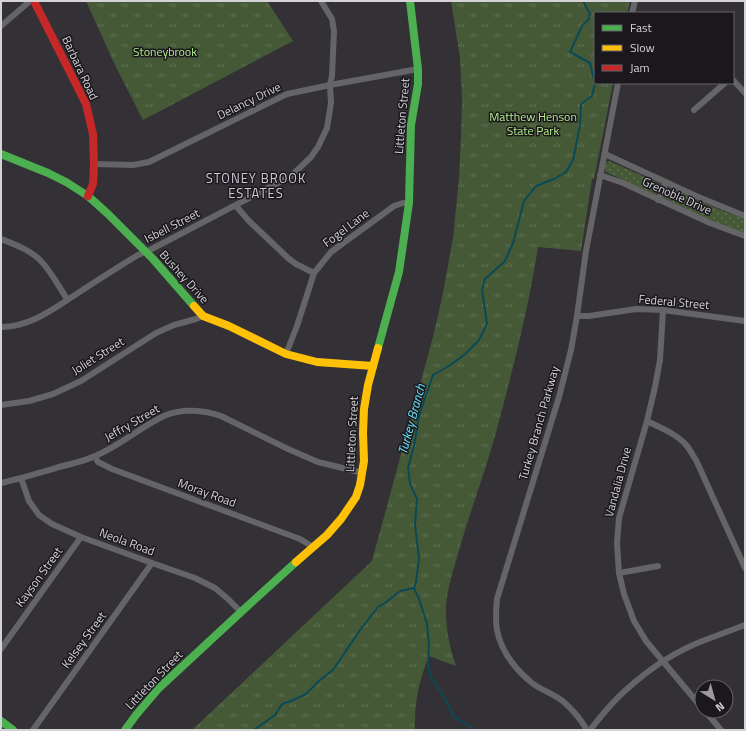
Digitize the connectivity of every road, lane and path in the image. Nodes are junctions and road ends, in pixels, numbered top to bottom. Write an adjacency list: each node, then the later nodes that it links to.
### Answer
1 (30, 1): 7 (street)
2 (34, 1): 17 (street, Barbara Road)
3 (321, 1): 12 (street, Isbell Street)
4 (410, 1): 8 (street, Littleton Street)
5 (635, 1): 6 (street)
6 (632, 12)
7 (1, 26)
8 (418, 69): 12 (street, Delancy Drive); 22 (street, Littleton Street)
9 (734, 81): 13 (street)
10 (618, 84): 16 (street, Turkey Branch Parkway)
11 (724, 84): 14 (street)
12 (330, 85): 17 (street, Delancy Drive); 23 (street, Isbell Street)
13 (745, 93)
14 (694, 110)
15 (1, 154): 20 (street, Bushey Drive)
16 (604, 154): 18 (street, Turkey Branch Parkway); 19 (street, Grenoble Drive)
17 (94, 164): 20 (street, Barbara Road)
18 (600, 175): 21 (street, Grenoble Drive); 32 (street, Turkey Branch Parkway)
19 (666, 182): 21 (street); 24 (street, Grenoble Drive)
20 (88, 196): 27 (street, Bushey Drive)
21 (658, 200): 25 (street, Grenoble Drive)
22 (409, 203): 28 (street, Fogel Lane); 36 (street, Littleton Street)
23 (236, 206): 27 (street, Isbell Street); 28 (street)
24 (745, 216)
25 (745, 236)
26 (1, 239): 29 (street)
27 (146, 252): 29 (street, Isbell Street); 31 (street, Bushey Drive)
28 (314, 273): 35 (street, Fogel Lane)
29 (67, 300): 34 (street, Isbell Street)
30 (663, 310): 32 (street, Federal Street); 33 (street, Federal Street); 38 (street, Vandalia Drive)
31 (203, 316): 35 (street, Bushey Drive); 37 (street, Joliet Street)
32 (577, 316): 59 (street, Turkey Branch Parkway)
33 (745, 321)
34 (1, 327)
35 (286, 354): 36 (street, Bushey Drive)
36 (373, 366): 40 (street, Littleton Street)
37 (1, 405)
38 (647, 421): 47 (street); 48 (street, Vandalia Drive)
39 (95, 457): 40 (street, Jeffry Street); 41 (street, Jeffry Street); 44 (street, Moray Road)
40 (363, 473): 44 (street, Littleton Street)
41 (21, 478): 42 (street, Jeffry Street); 43 (street, Neola Road)
42 (1, 484)
43 (81, 537): 45 (street, Neola Road); 51 (street, Kayson Street)
44 (313, 547): 49 (street, Littleton Street)
45 (152, 564): 49 (street, Neola Road); 57 (street, Kelsey Street)
46 (658, 566): 48 (street)
47 (745, 568)
48 (619, 573): 52 (street, Vandalia Drive)
49 (241, 612): 58 (street, Littleton Street)
50 (745, 625): 52 (street)
51 (1, 649)
52 (663, 662): 53 (street, Vandalia Drive); 59 (street)
53 (694, 699)
54 (711, 719): 60 (street)
55 (1, 721): 56 (street)
56 (13, 730)
57 (33, 730)
58 (125, 730)
59 (589, 730)
60 (720, 730)

